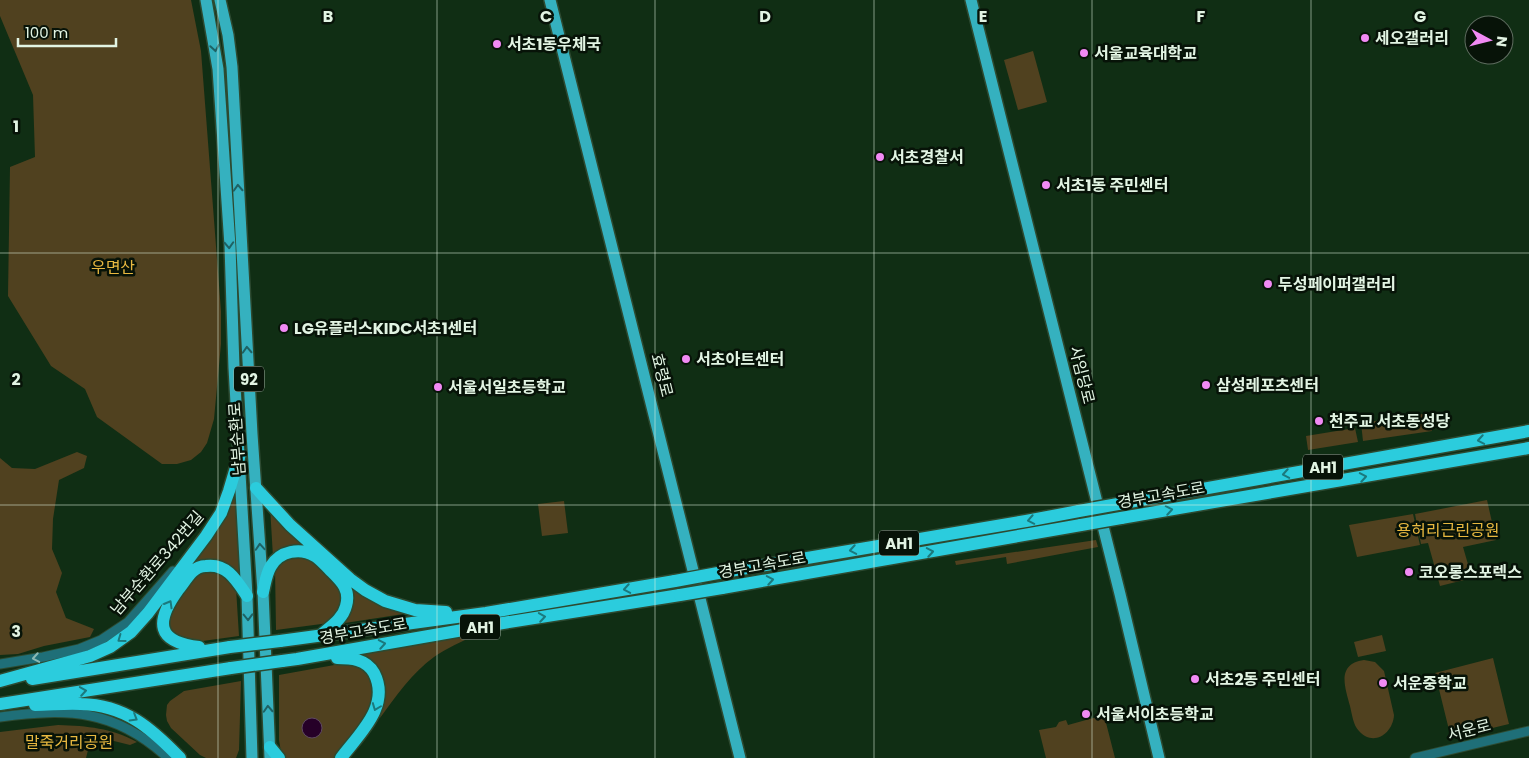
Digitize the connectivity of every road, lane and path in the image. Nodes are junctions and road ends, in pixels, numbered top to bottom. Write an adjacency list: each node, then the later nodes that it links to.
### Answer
1 (206, 0): 7 (main road, 남부순환로 / 92, one-way to 7)
2 (220, 0): 8 (main road, 남부순환로 / 92, one-way to 2)
3 (550, 0): 28 (main road, 효령로)
4 (971, 0): 29 (main road, 사임당로)
5 (1529, 431): 12 (highway, 경부고속도로 / AH1, one-way to 12, bridge)
6 (1529, 448): 15 (highway, 경부고속도로 / AH1, one-way to 6, bridge)
7 (240, 454): 9 (highway); 11 (main road, 남부순환로 / 92)
8 (256, 488): 10 (main road, 남부순환로 / 92, one-way to 8); 12 (highway)
9 (220, 513): 16 (street, 남부순환로342번길, one-way to 16); 17 (highway, one-way to 17)
10 (263, 592): 13 (highway); 22 (main road, 남부순환로 / 92, one-way to 10)
11 (247, 596): 14 (highway, one-way to 11); 25 (main road, 남부순환로 / 92, one-way to 25)
12 (486, 613): 13 (highway, 경부고속도로 / AH1)
13 (321, 635): 14 (highway, 경부고속도로 / AH1, bridge)
14 (214, 649): 18 (highway, 경부고속도로 / AH1)
15 (297, 659): 19 (highway, 경부고속도로 / AH1, one-way to 15, bridge); 27 (highway, one-way to 27)
16 (0, 664)
17 (0, 681)
18 (0, 685)
19 (0, 706): 24 (highway, one-way to 24)
20 (0, 717): 23 (street)
21 (1529, 731): 30 (street, 서운로)
22 (270, 753): 26 (highway)
23 (168, 758)
24 (180, 758)
25 (252, 758)
26 (279, 758)
27 (341, 758)
28 (740, 758)
29 (1159, 758)
30 (1415, 758)

